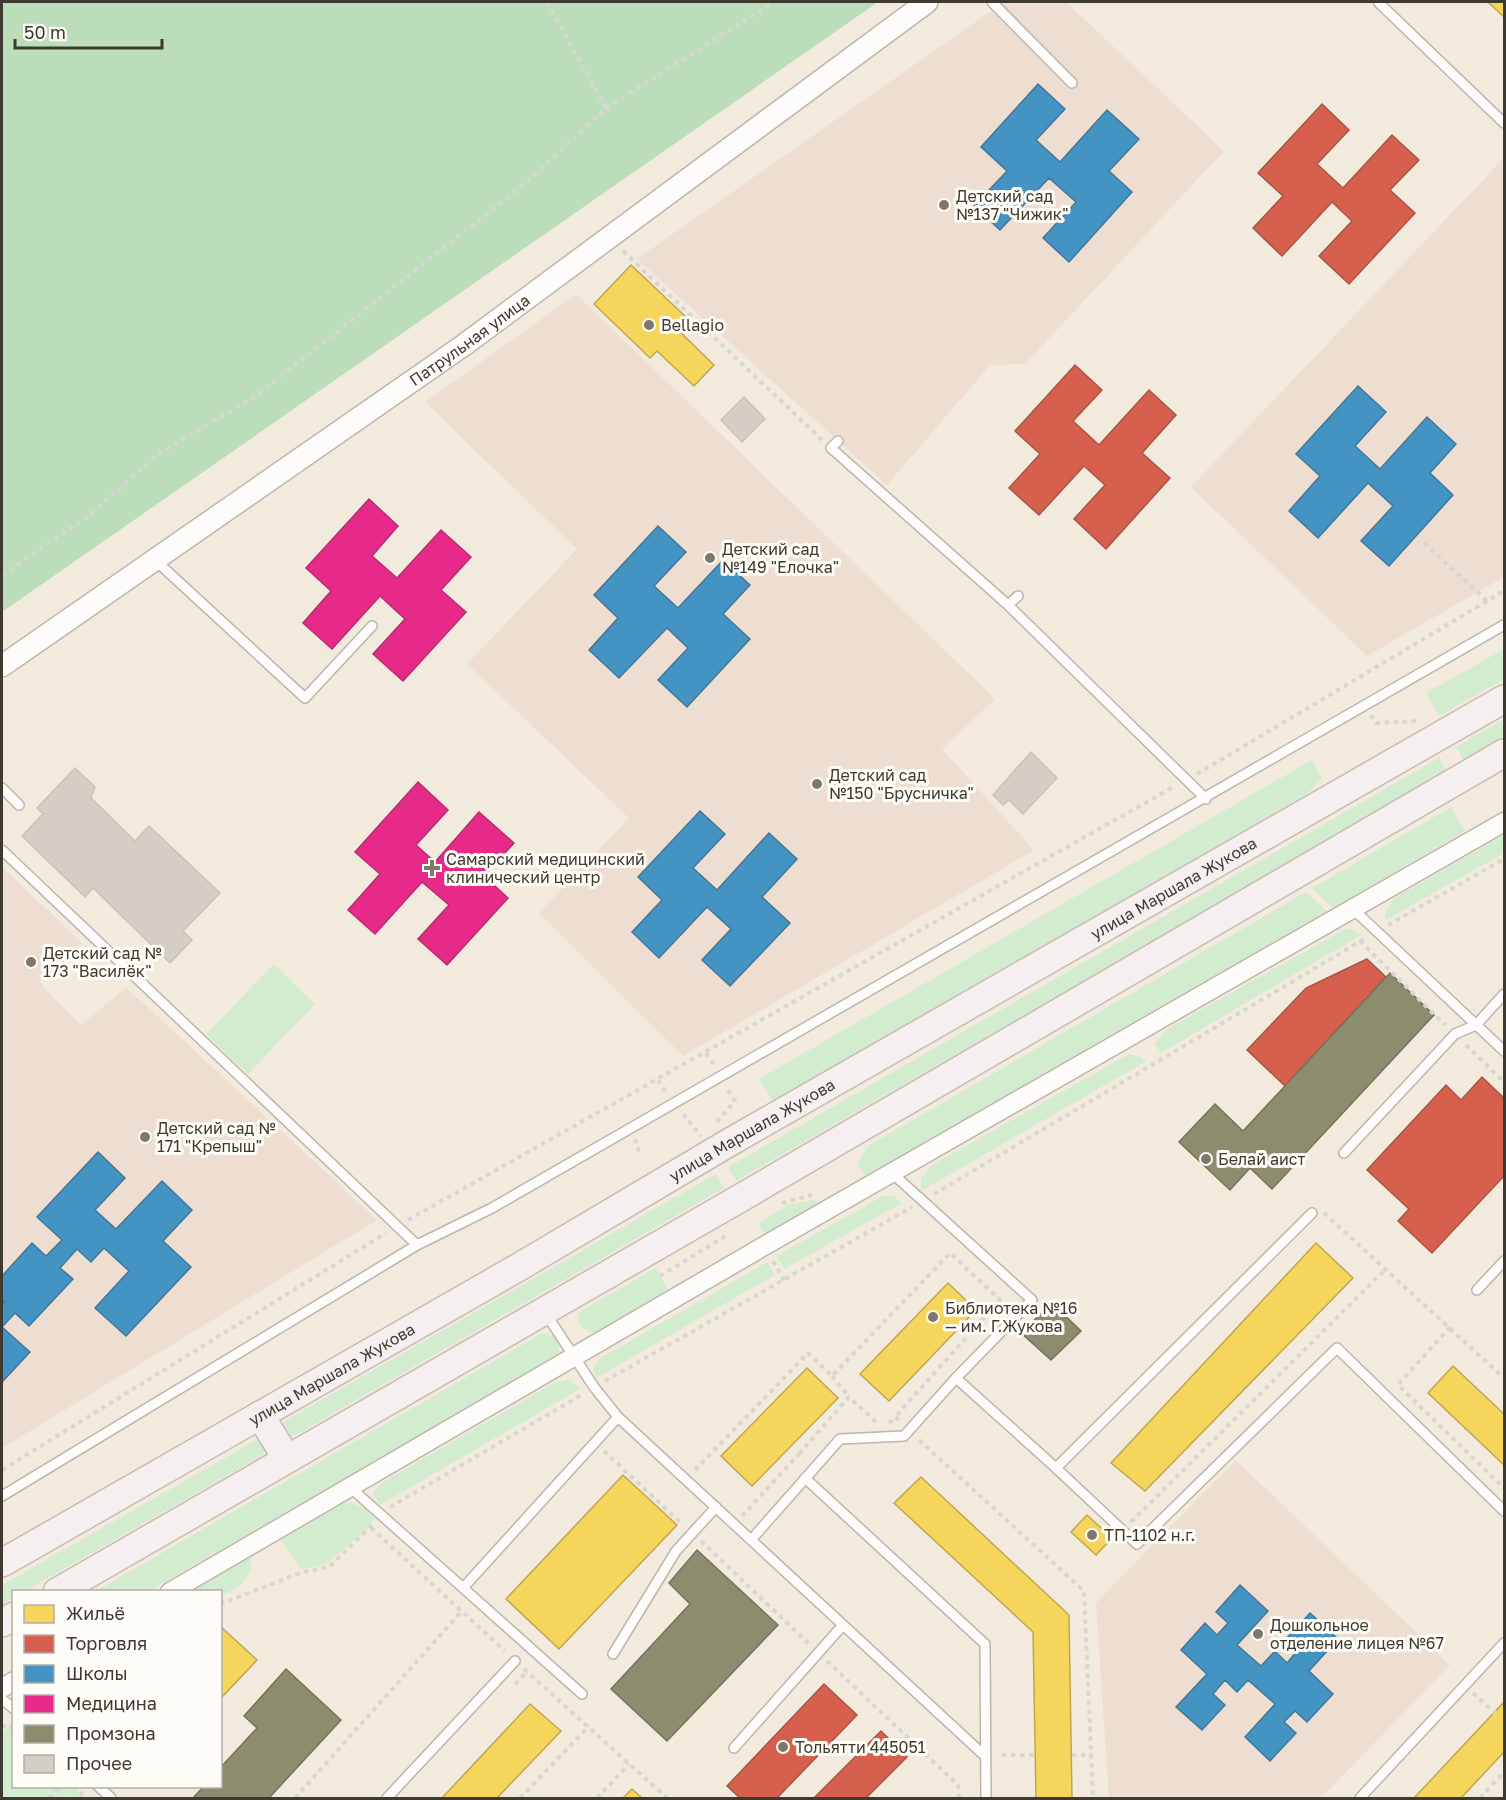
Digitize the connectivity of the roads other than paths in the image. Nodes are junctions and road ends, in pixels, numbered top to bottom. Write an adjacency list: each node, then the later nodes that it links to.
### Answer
1 (927, 2): 7 (street, Патрульная улица)
2 (992, 2): 4 (lane)
3 (1378, 2): 5 (lane)
4 (1072, 83)
5 (1504, 123)
6 (835, 445): 9 (lane)
7 (155, 560): 11 (lane); 12 (street, Патрульная улица)
8 (1018, 596): 9 (lane)
9 (1008, 605): 16 (lane)
10 (1504, 625): 16 (lane)
11 (372, 626)
12 (2, 666)
13 (1504, 699): 33 (main road, улица Маршала Жукова)
14 (1504, 753): 30 (main road)
15 (2, 788): 17 (lane)
16 (1206, 799): 27 (lane)
17 (19, 805)
18 (1504, 822): 20 (street)
19 (2, 850): 27 (lane)
20 (1353, 909): 22 (lane); 25 (street)
21 (1504, 994): 22 (lane)
22 (1476, 1025): 23 (lane); 24 (lane)
23 (1504, 1051)
24 (1344, 1154)
25 (892, 1173): 31 (street); 32 (lane)
26 (1315, 1217): 36 (lane)
27 (417, 1245): 39 (lane)
28 (1504, 1261): 29 (lane)
29 (1477, 1290)
30 (543, 1309): 31 (lane); 35 (main road)
31 (574, 1356): 34 (lane); 38 (street)
32 (956, 1378): 36 (lane); 37 (lane)
33 (260, 1415): 35 (main road); 43 (main road, улица Маршала Жукова)
34 (618, 1417): 40 (lane); 44 (lane)
35 (287, 1459): 45 (main road)
36 (1056, 1468): 41 (lane)
37 (805, 1478): 42 (lane); 53 (lane)
38 (351, 1488): 44 (lane); 46 (street)
39 (2, 1496)
40 (716, 1507): 42 (lane); 49 (lane)
41 (1504, 1510)
42 (751, 1540): 47 (lane)
43 (2, 1563)
44 (463, 1588): 51 (lane)
45 (60, 1590)
46 (173, 1590)
47 (843, 1625): 52 (lane); 53 (lane)
48 (1504, 1643): 56 (lane)
49 (613, 1654)
50 (515, 1661): 54 (lane)
51 (582, 1695)
52 (734, 1748)
53 (986, 1757): 55 (lane)
54 (387, 1798)
55 (986, 1798)
56 (1360, 1798)

